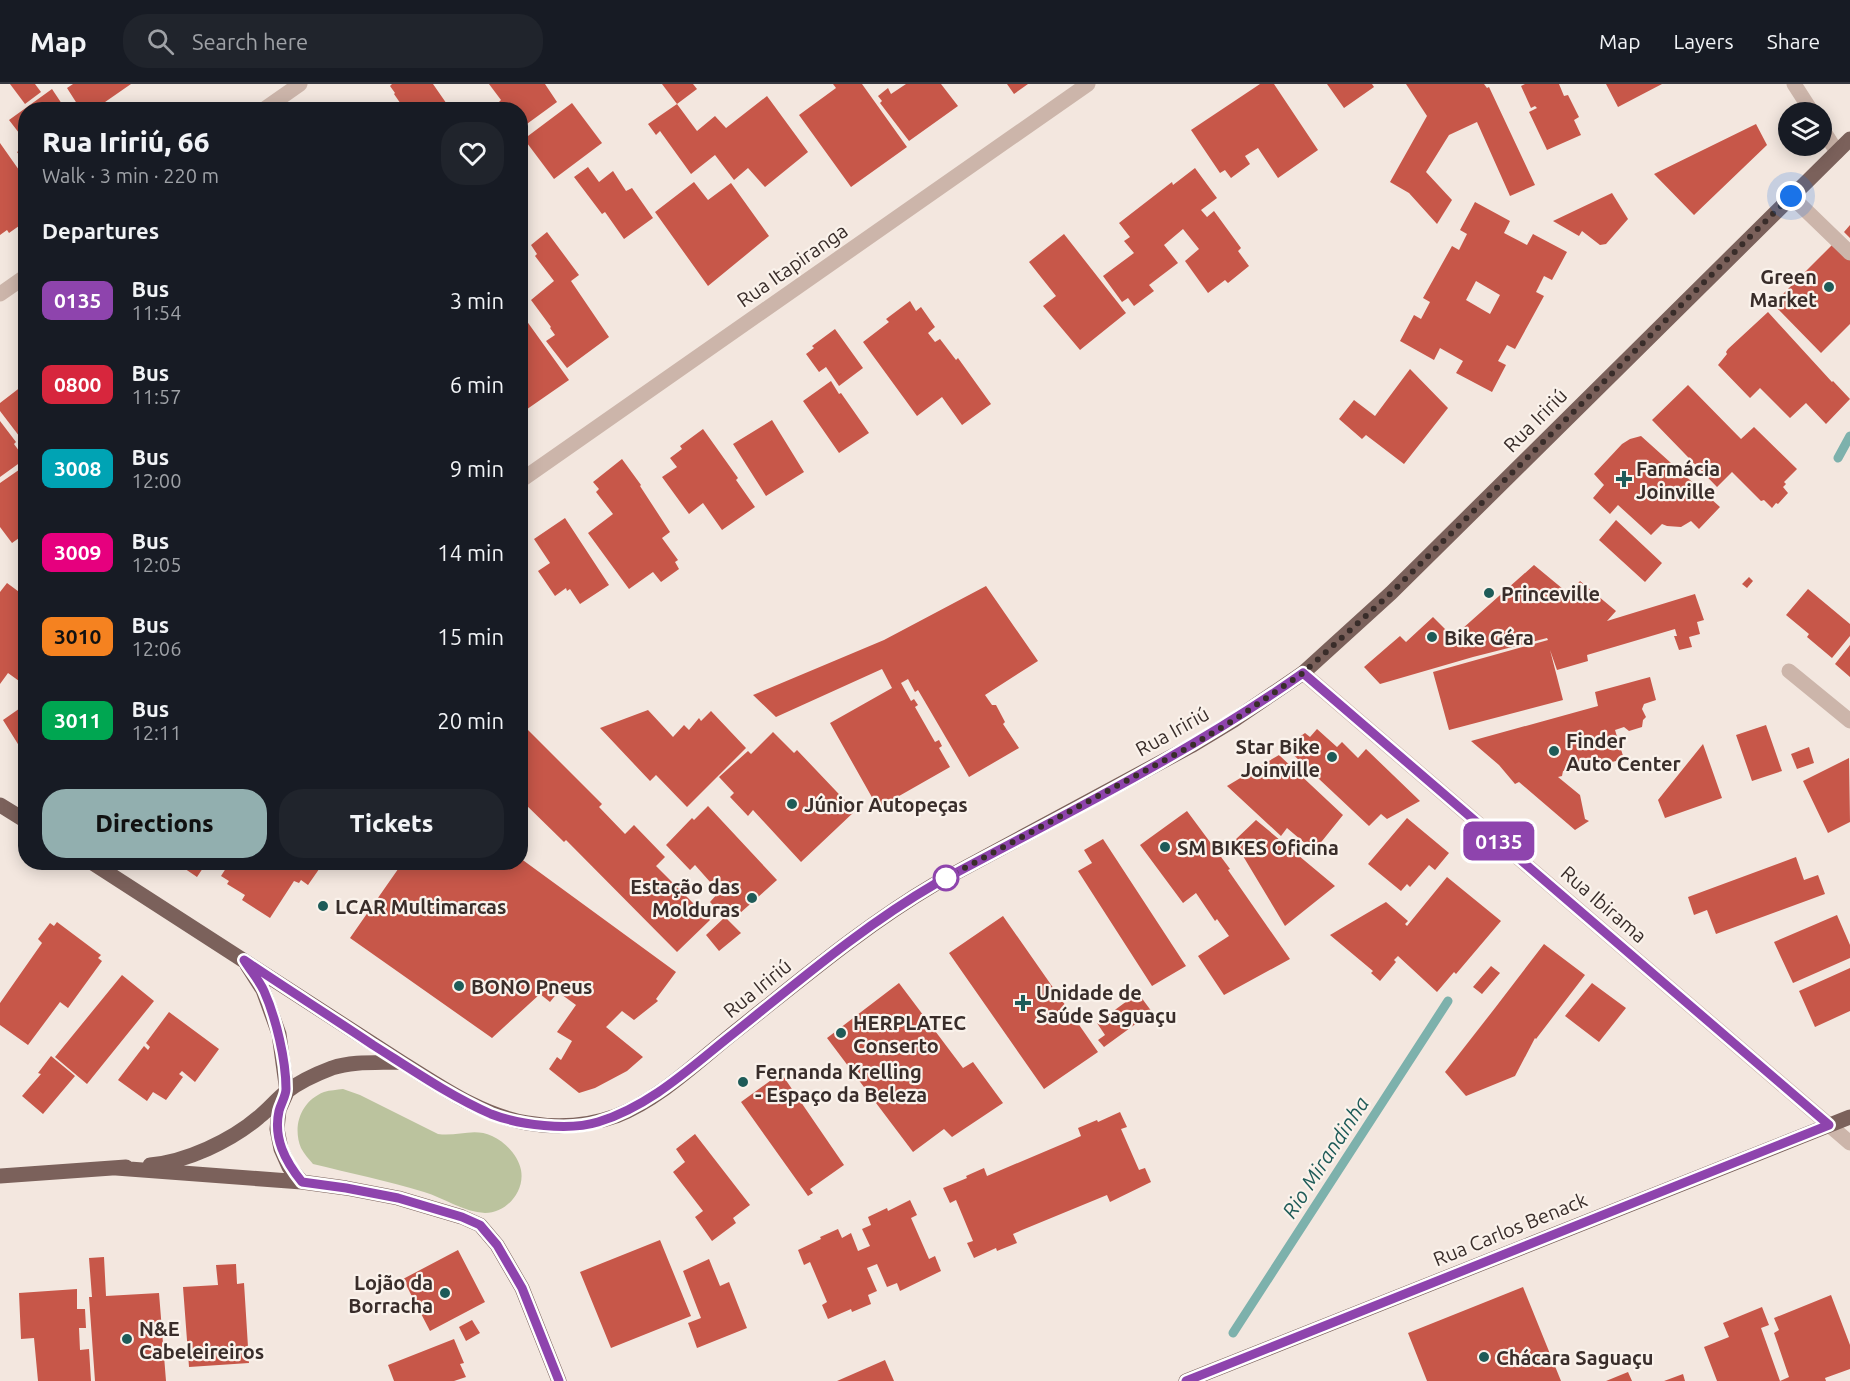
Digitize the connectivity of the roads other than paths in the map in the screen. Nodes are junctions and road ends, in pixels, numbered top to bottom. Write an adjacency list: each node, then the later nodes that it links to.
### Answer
1 (300, 84): 4 (street)
2 (1088, 84): 13 (street, Rua Itapiranga)
3 (1794, 84): 5 (street)
4 (274, 102)
5 (1806, 102)
6 (1850, 139): 8 (main road, Rua Iririú)
7 (1832, 144): 8 (street)
8 (1837, 152): 9 (main road, Rua Iririú)
9 (1791, 196): 10 (street); 15 (main road, Rua Iririú)
10 (1850, 253)
11 (18, 282): 12 (street)
12 (0, 294)
13 (528, 475)
14 (1789, 671): 16 (street)
15 (1303, 673): 21 (main road, Rua Iririú); 24 (street, Rua Ibirama)
16 (1850, 721)
17 (0, 805): 18 (main road)
18 (18, 816)
19 (103, 870): 20 (main road, Rua Iririú)
20 (244, 960): 21 (main road, Rua Iririú); 22 (main road)
21 (401, 1062): 22 (main road)
22 (287, 1092): 26 (main road); 28 (main road)
23 (1850, 1117): 24 (main road, Rua Carlos Benack)
24 (1829, 1125): 25 (street, Rua Ibirama); 30 (main road, Rua Carlos Benack)
25 (1850, 1143)
26 (116, 1168): 27 (main road); 28 (main road)
27 (0, 1176)
28 (302, 1182): 29 (main road)
29 (559, 1381)
30 (1186, 1381)

